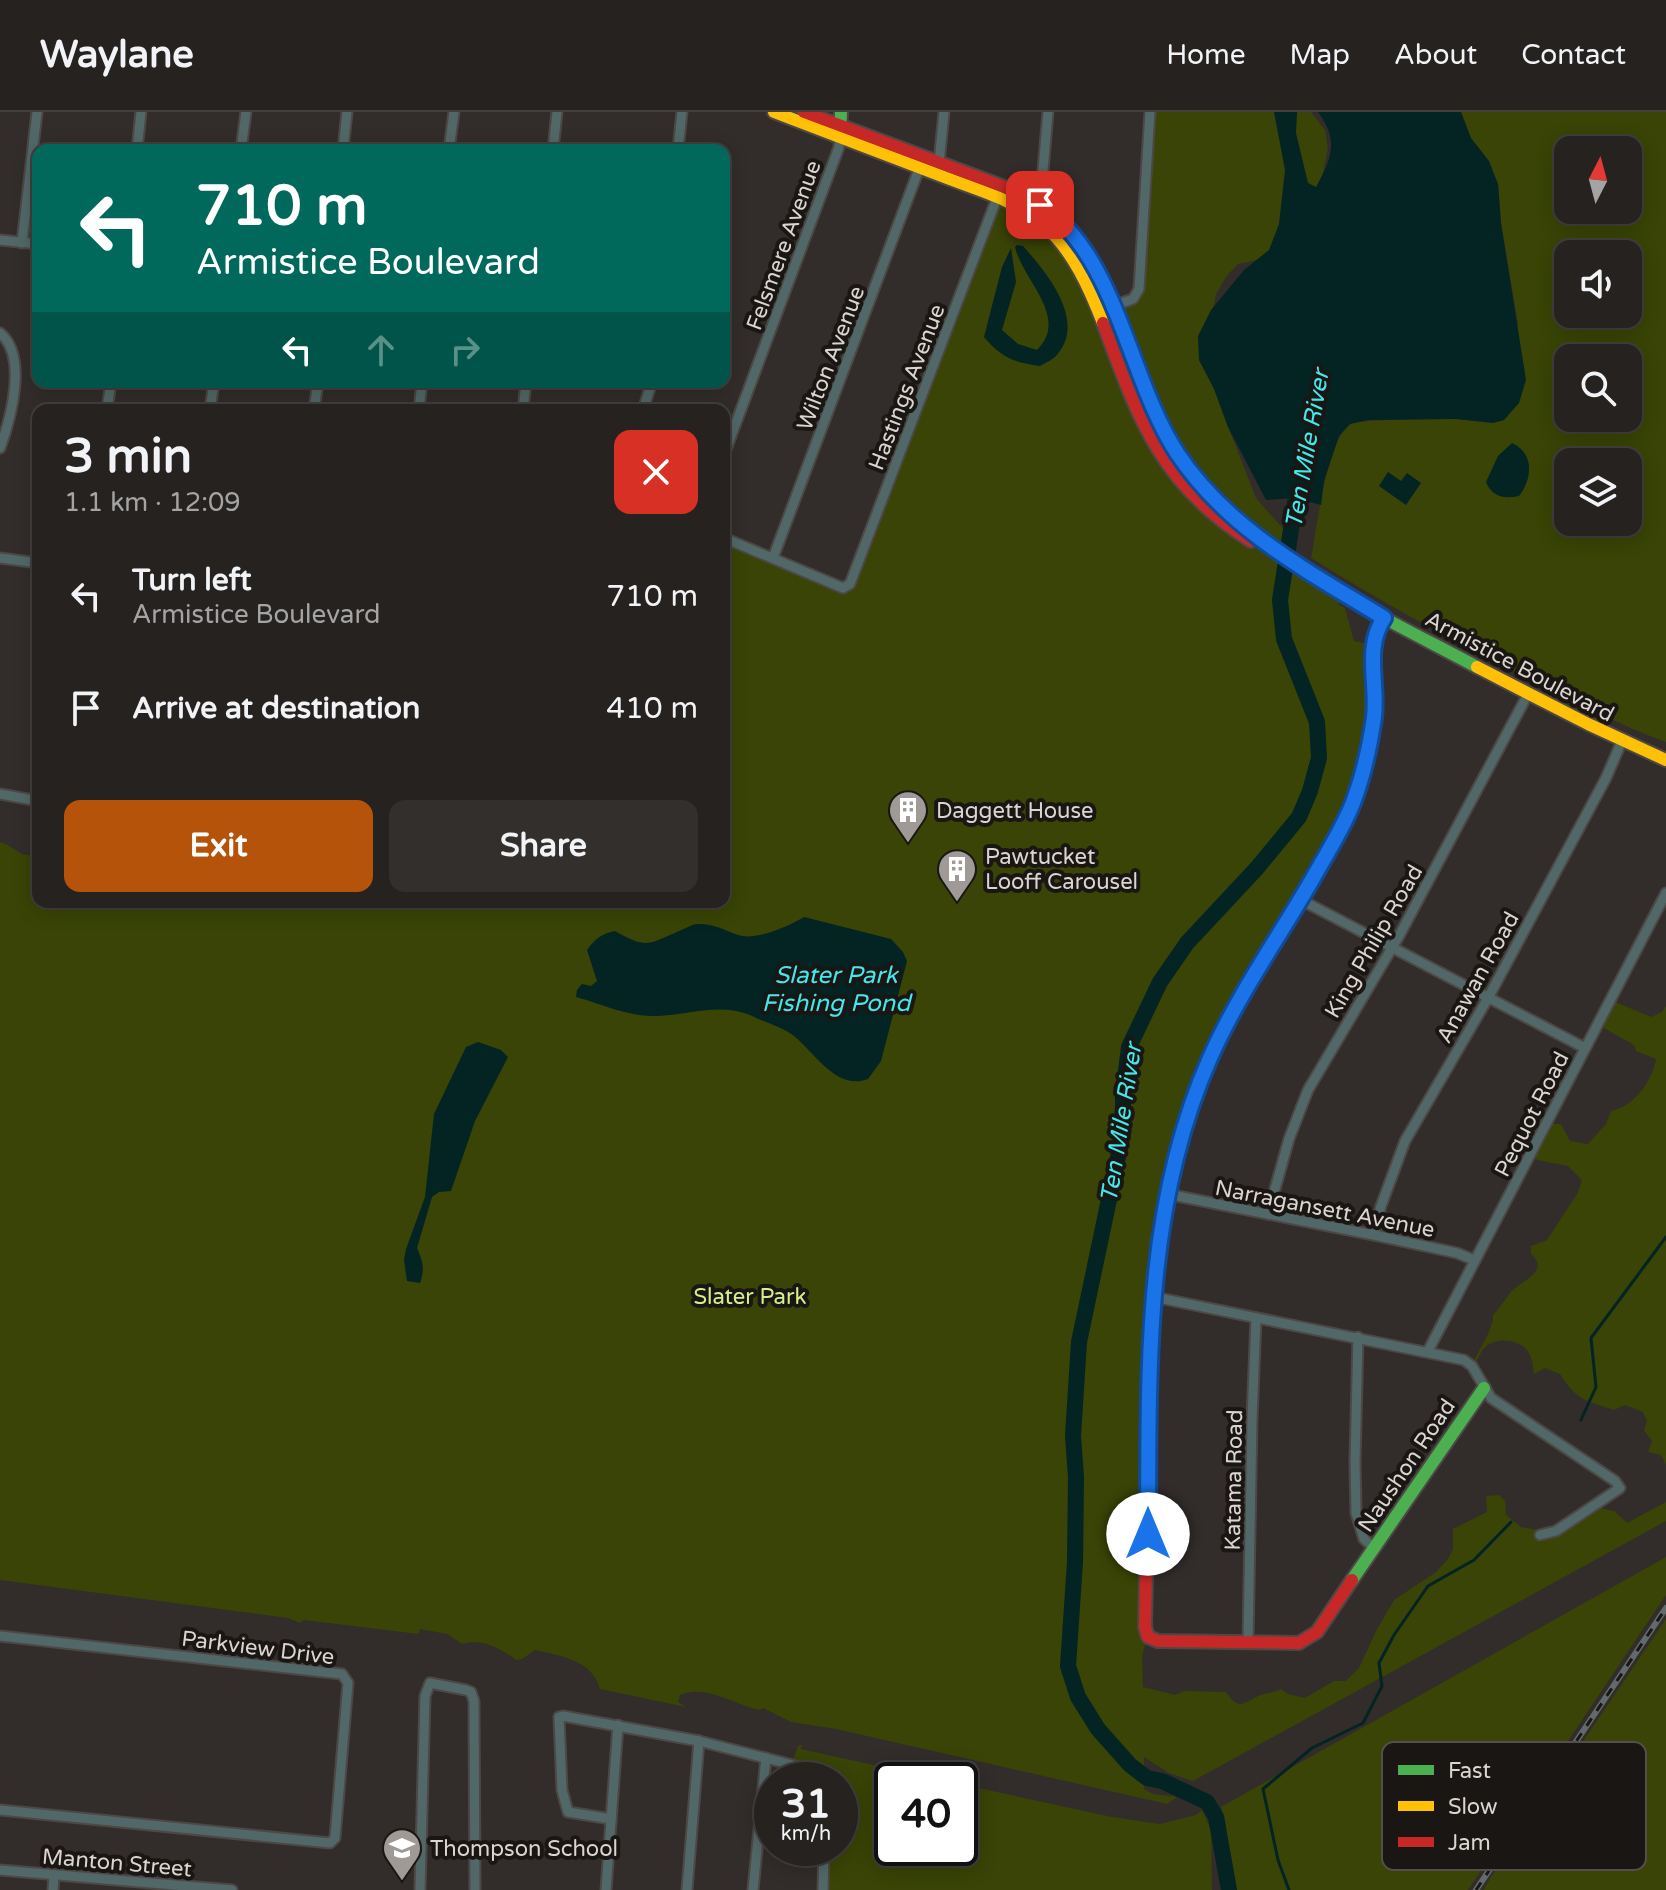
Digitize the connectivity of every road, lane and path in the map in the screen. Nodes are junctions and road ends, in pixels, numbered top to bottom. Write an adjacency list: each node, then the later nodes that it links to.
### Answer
1 (37, 112): 16 (street)
2 (141, 112): 17 (street)
3 (246, 112): 18 (street)
4 (347, 112): 19 (street)
5 (454, 112): 20 (street)
6 (557, 112): 21 (street)
7 (682, 112): 22 (street)
8 (774, 112): 14 (main road, Armistice Boulevard)
9 (804, 112): 14 (main road, Armistice Boulevard)
10 (841, 112): 15 (main road)
11 (944, 112): 24 (street)
12 (1048, 112): 27 (street)
13 (1150, 112): 31 (street)
14 (826, 121): 15 (main road, Armistice Boulevard)
15 (840, 131): 24 (main road, Armistice Boulevard); 25 (main road, Armistice Boulevard); 33 (street, Felsmere Avenue)
16 (33, 144)
17 (138, 144)
18 (242, 144)
19 (344, 144)
20 (450, 144)
21 (554, 144)
22 (679, 144)
23 (32, 156): 29 (street)
24 (939, 163): 27 (main road, Armistice Boulevard)
25 (919, 169): 26 (main road, Armistice Boulevard); 38 (street, Wilton Avenue)
26 (997, 198): 36 (main road, Armistice Boulevard); 38 (street, Hastings Avenue)
27 (1040, 205): 31 (main road, Armistice Boulevard)
28 (0, 240): 29 (street)
29 (22, 243): 30 (street)
30 (32, 244)
31 (1113, 306): 36 (main road, Armistice Boulevard)
32 (0, 333): 34 (street)
33 (730, 439)
34 (0, 446)
35 (730, 540): 38 (street)
36 (1273, 550): 40 (main road, Armistice Boulevard)
37 (0, 558): 39 (street)
38 (773, 558)
39 (32, 562)
40 (1384, 618): 41 (main road, Armistice Boulevard); 47 (main road)
41 (1528, 694): 42 (main road, Armistice Boulevard); 48 (street, King Philip Road)
42 (1624, 742): 43 (main road, Armistice Boulevard); 49 (street, Anawan Road)
43 (1666, 760)
44 (0, 794): 45 (street)
45 (32, 800)
46 (1666, 893): 50 (street, Pequot Road)
47 (1301, 900): 48 (street); 51 (main road)
48 (1392, 948): 49 (street); 52 (street, King Philip Road)
49 (1488, 998): 50 (street); 53 (street, Anawan Road)
50 (1585, 1048): 54 (street, Pequot Road)
51 (1167, 1194): 52 (street, Narragansett Avenue); 55 (main road)
52 (1268, 1214): 53 (street, Narragansett Avenue)
53 (1374, 1235): 54 (street, Narragansett Avenue)
54 (1474, 1260): 58 (street, Pequot Road)
55 (1154, 1297): 56 (street, Naushon Road); 63 (main road, Naushon Road)
56 (1256, 1318): 57 (street, Naushon Road); 63 (street, Katama Road)
57 (1358, 1337): 58 (street, Naushon Road); 61 (street)
58 (1428, 1351): 59 (street, Naushon Road)
59 (1484, 1388): 60 (street); 61 (main road, Naushon Road)
60 (1540, 1535)
61 (1374, 1548): 63 (main road, Naushon Road)
62 (0, 1636): 68 (street, Parkview Drive)
63 (1248, 1642)
64 (618, 1725): 65 (street); 69 (street); 69 (street)
65 (699, 1741): 66 (street); 78 (street)
66 (766, 1758): 67 (street); 79 (street)
67 (780, 1762)
68 (0, 1810)
69 (611, 1819): 77 (street)
70 (824, 1866): 80 (street)
71 (0, 1870): 72 (street, Manton Street)
72 (54, 1875): 73 (street); 74 (street, Manton Street)
73 (53, 1890)
74 (232, 1890)
75 (420, 1890): 76 (street)
76 (475, 1890)
77 (606, 1890)
78 (687, 1890)
79 (753, 1890)
80 (823, 1890)

